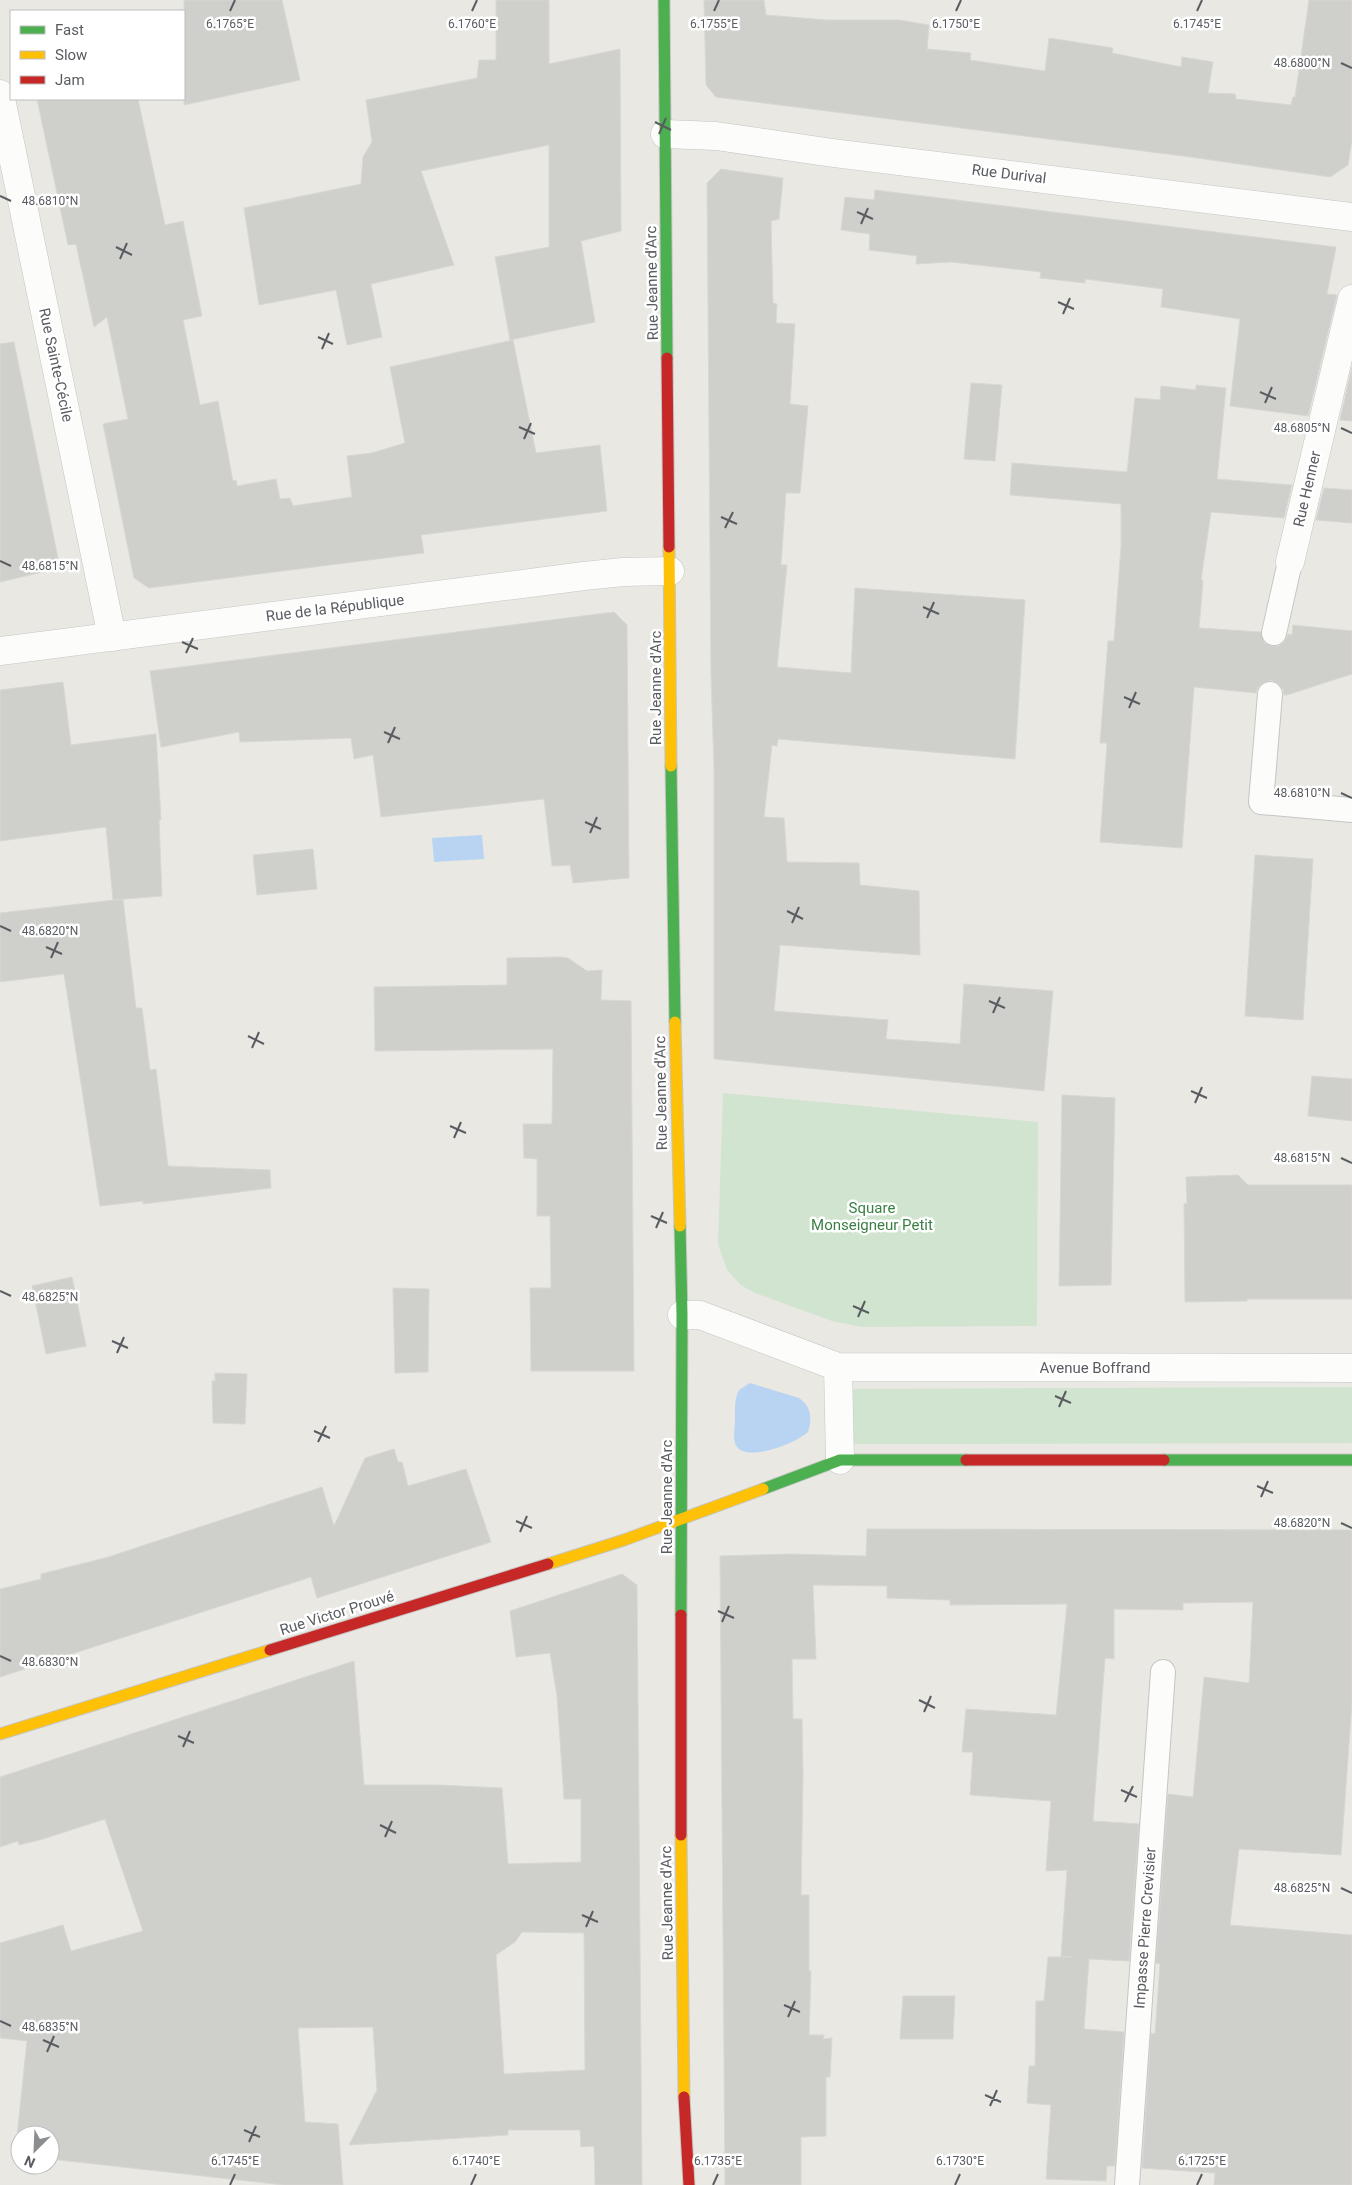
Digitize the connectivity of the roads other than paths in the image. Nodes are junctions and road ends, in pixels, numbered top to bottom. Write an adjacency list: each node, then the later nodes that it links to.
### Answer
1 (664, 0): 3 (main road, Rue Jeanne d'Arc)
2 (0, 94): 9 (street, Rue Sainte-Cécile)
3 (665, 134): 4 (street, Rue Durival); 7 (main road, Rue Jeanne d'Arc)
4 (1352, 217)
5 (1352, 298): 6 (street, Rue Henner)
6 (1290, 562): 8 (lane)
7 (670, 571): 9 (street, Rue de la République); 13 (main road, Rue Jeanne d'Arc)
8 (1274, 633)
9 (112, 637): 10 (street, Rue de la République)
10 (0, 651)
11 (1270, 694): 12 (lane)
12 (1352, 810)
13 (682, 1315): 14 (street, Avenue Boffrand); 18 (main road, Rue Jeanne d'Arc)
14 (838, 1367): 15 (street, Avenue Boffrand); 16 (street)
15 (1352, 1368)
16 (840, 1460): 17 (main road); 18 (main road)
17 (1352, 1460)
18 (682, 1520): 20 (main road, Rue Victor Prouvé); 21 (main road, Rue Jeanne d'Arc)
19 (1164, 1672): 22 (lane, Impasse Pierre Crevisier)
20 (0, 1734)
21 (689, 2185)
22 (1126, 2185)

